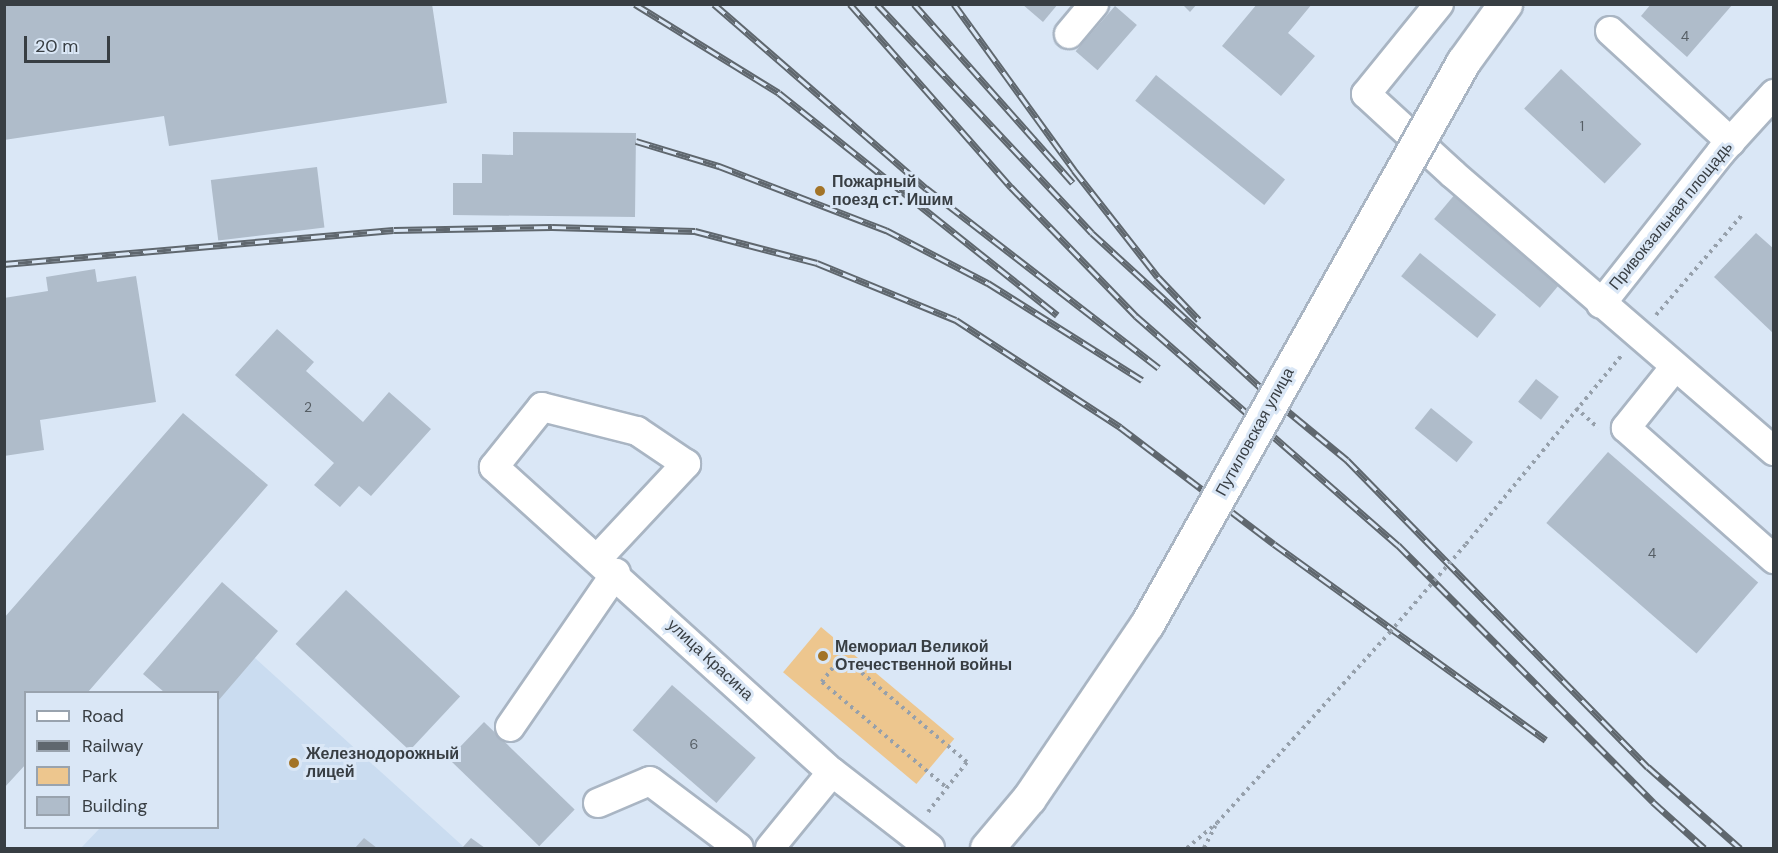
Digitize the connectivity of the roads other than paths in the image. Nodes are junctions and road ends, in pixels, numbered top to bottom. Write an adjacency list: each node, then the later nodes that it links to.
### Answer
1 (1094, 4): 5 (street)
2 (1439, 4): 8 (street)
3 (1505, 4): 19 (main road, Путиловская улица, bridge)
4 (1610, 31): 7 (street)
5 (1069, 34)
6 (1773, 94): 7 (street, Привокзальная площадь)
7 (1731, 142): 8 (street, Привокзальная площадь)
8 (1601, 304): 9 (street, Привокзальная площадь)
9 (1674, 368): 10 (street, Привокзальная площадь); 11 (street)
10 (1773, 451)
11 (1773, 559)
12 (607, 566): 12 (street, улица Красина); 13 (street); 14 (street, улица Красина)
13 (510, 728)
14 (832, 772): 16 (street, улица Красина); 18 (street)
15 (598, 803): 17 (street)
16 (920, 841)
17 (739, 849)
18 (770, 849)
19 (987, 849)

